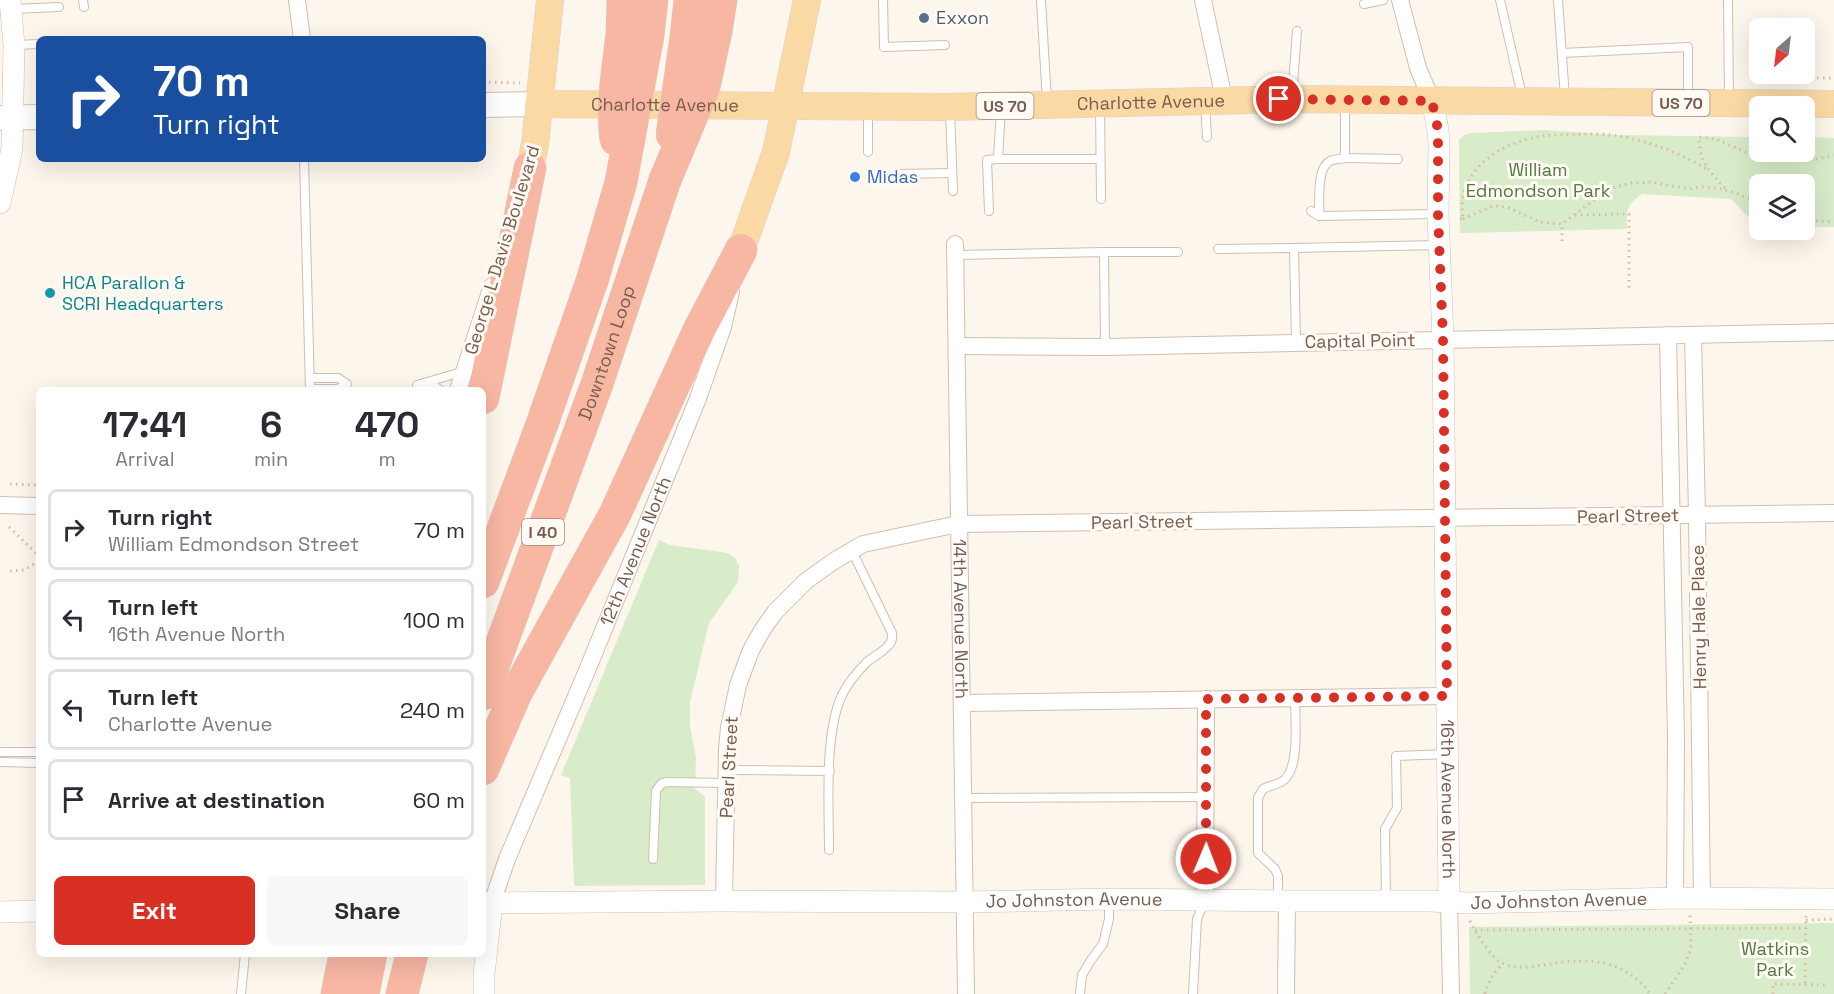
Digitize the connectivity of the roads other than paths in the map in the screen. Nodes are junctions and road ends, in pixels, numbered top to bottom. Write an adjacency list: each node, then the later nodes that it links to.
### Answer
1 (297, 0): 21 (street)
2 (550, 0): 33 (main road, George L Davis Boulevard)
3 (623, 0): 20 (highway)
4 (652, 0): 20 (highway)
5 (690, 0): 55 (highway, Downtown Loop / I 40, bridge)
6 (722, 0): 55 (highway, bridge)
7 (807, 0): 40 (main road)
8 (883, 0): 24 (lane)
9 (1041, 0): 38 (lane)
10 (1205, 0): 27 (street)
11 (1383, 0): 17 (lane)
12 (1400, 0): 29 (street)
13 (1500, 0): 30 (lane)
14 (1558, 0): 25 (lane)
15 (1728, 0): 35 (lane)
16 (10, 4): 18 (lane); 22 (street)
17 (1364, 4)
18 (59, 7)
19 (1297, 32): 26 (lane)
20 (635, 34): 90 (highway, Downtown Loop / I 40, bridge)
21 (302, 36)
22 (14, 45): 23 (lane); 44 (street)
23 (36, 45)
24 (945, 45)
25 (1562, 53): 31 (lane); 34 (lane)
26 (1292, 99): 27 (main road, Charlotte Avenue / US 70); 28 (main road, Charlotte Avenue / US 70)
27 (1214, 100): 32 (main road, Charlotte Avenue / US 70); 45 (lane)
28 (1346, 100): 29 (main road, Charlotte Avenue / US 70); 47 (lane)
29 (1432, 101): 30 (main road, Charlotte Avenue / US 70); 60 (street, 16th Avenue North)
30 (1523, 101): 31 (main road, Charlotte Avenue / US 70)
31 (1565, 102): 34 (main road, Charlotte Avenue / US 70)
32 (1100, 103): 38 (main road, Charlotte Avenue / US 70); 49 (lane)
33 (539, 104): 37 (main road); 40 (main road, Charlotte Avenue / US 70); 52 (main road, George L Davis Boulevard)
34 (1688, 104): 35 (main road, Charlotte Avenue / US 70)
35 (1729, 104): 36 (main road, Charlotte Avenue / US 70)
36 (1834, 104)
37 (486, 105)
38 (1047, 105): 39 (main road, Charlotte Avenue / US 70)
39 (1002, 106): 42 (main road, Charlotte Avenue / US 70); 48 (lane)
40 (786, 107): 41 (main road, Charlotte Avenue / US 70); 64 (main road, 12th Avenue North)
41 (868, 107): 42 (main road, Charlotte Avenue / US 70); 46 (lane)
42 (950, 107): 53 (lane)
43 (36, 117): 44 (main road)
44 (7, 118): 58 (street)
45 (1207, 137)
46 (868, 152)
47 (1345, 158): 50 (lane); 60 (lane)
48 (998, 159): 49 (lane); 59 (lane)
49 (1100, 159): 57 (lane)
50 (1398, 159)
51 (304, 162): 76 (lane)
52 (530, 168): 75 (street, George L Davis Boulevard); 81 (highway)
53 (952, 173): 54 (lane); 56 (lane)
54 (899, 174)
55 (665, 180): 91 (highway, Downtown Loop / I 40)
56 (952, 191)
57 (1101, 199)
58 (0, 203)
59 (988, 211)
60 (1438, 214): 61 (street, 16th Avenue North)
61 (1439, 245): 62 (lane); 71 (street, 16th Avenue North)
62 (1294, 248): 63 (lane); 72 (lane)
63 (1218, 249)
64 (741, 250): 101 (highway); 117 (street, 12th Avenue North)
65 (956, 250): 66 (lane); 73 (street, 14th Avenue North)
66 (1104, 252): 67 (lane); 74 (lane)
67 (1178, 252)
68 (1834, 332): 70 (street, Capital Point)
69 (1668, 335): 70 (street, Capital Point); 71 (street, Capital Point); 86 (street, Henry Hale Place)
70 (1693, 335): 85 (street, Henry Hale Place)
71 (1443, 339): 72 (street, Capital Point); 87 (street, 16th Avenue North)
72 (1296, 342): 74 (street, Capital Point)
73 (958, 346): 74 (street, Capital Point); 88 (street, 14th Avenue North)
74 (1105, 347)
75 (465, 371): 79 (lane); 80 (street, George L Davis Boulevard)
76 (310, 378): 77 (lane); 78 (lane)
77 (310, 387)
78 (342, 387)
79 (436, 387)
80 (459, 387)
81 (485, 387)
82 (0, 505): 83 (street)
83 (36, 506)
84 (1834, 513): 85 (street, Pearl Street)
85 (1697, 515): 86 (street, Pearl Street); 109 (street, Henry Hale Place)
86 (1671, 516): 87 (street, Pearl Street); 109 (street, Henry Hale Place)
87 (1445, 518): 88 (street, Pearl Street); 92 (street, 16th Avenue North)
88 (958, 524): 89 (street, Pearl Street); 95 (street, 14th Avenue North)
89 (852, 550): 102 (lane); 103 (street, Pearl Street)
90 (486, 574)
91 (486, 686)
92 (1447, 696): 93 (street); 98 (street, 16th Avenue North)
93 (1295, 698): 94 (street); 113 (lane)
94 (1206, 699): 95 (street); 104 (street)
95 (962, 703): 105 (street, 14th Avenue North)
96 (0, 752): 97 (lane)
97 (36, 752)
98 (1448, 754): 114 (lane); 116 (street, 16th Avenue North)
99 (0, 762): 100 (lane)
100 (36, 762)
101 (486, 763)
102 (830, 771): 103 (lane); 106 (lane)
103 (727, 776): 107 (lane); 112 (street, Pearl Street)
104 (1207, 797): 105 (lane); 111 (street)
105 (964, 798): 115 (street, 14th Avenue North)
106 (829, 850)
107 (653, 859)
108 (1109, 898): 111 (street, Jo Johnston Avenue); 115 (street, Jo Johnston Avenue); 128 (lane)
109 (1689, 898): 110 (street, Jo Johnston Avenue); 116 (street, Jo Johnston Avenue)
110 (1834, 898)
111 (1205, 899): 113 (street, Jo Johnston Avenue); 129 (lane)
112 (724, 901): 115 (street, Jo Johnston Avenue); 117 (street, Jo Johnston Avenue)
113 (1282, 901): 114 (street, Jo Johnston Avenue); 130 (street)
114 (1386, 901): 116 (street, Jo Johnston Avenue)
115 (965, 902): 127 (street, 14th Avenue North)
116 (1458, 902): 131 (street, 16th Avenue North)
117 (488, 903): 120 (street, 12th Avenue North)
118 (36, 911): 119 (street)
119 (0, 912)
120 (486, 938)
121 (245, 957): 124 (lane)
122 (411, 957): 125 (highway)
123 (485, 957): 126 (street, 12th Avenue North)
124 (241, 994)
125 (402, 994)
126 (484, 994)
127 (966, 994)
128 (1080, 994)
129 (1193, 994)
130 (1286, 994)
131 (1451, 994)

